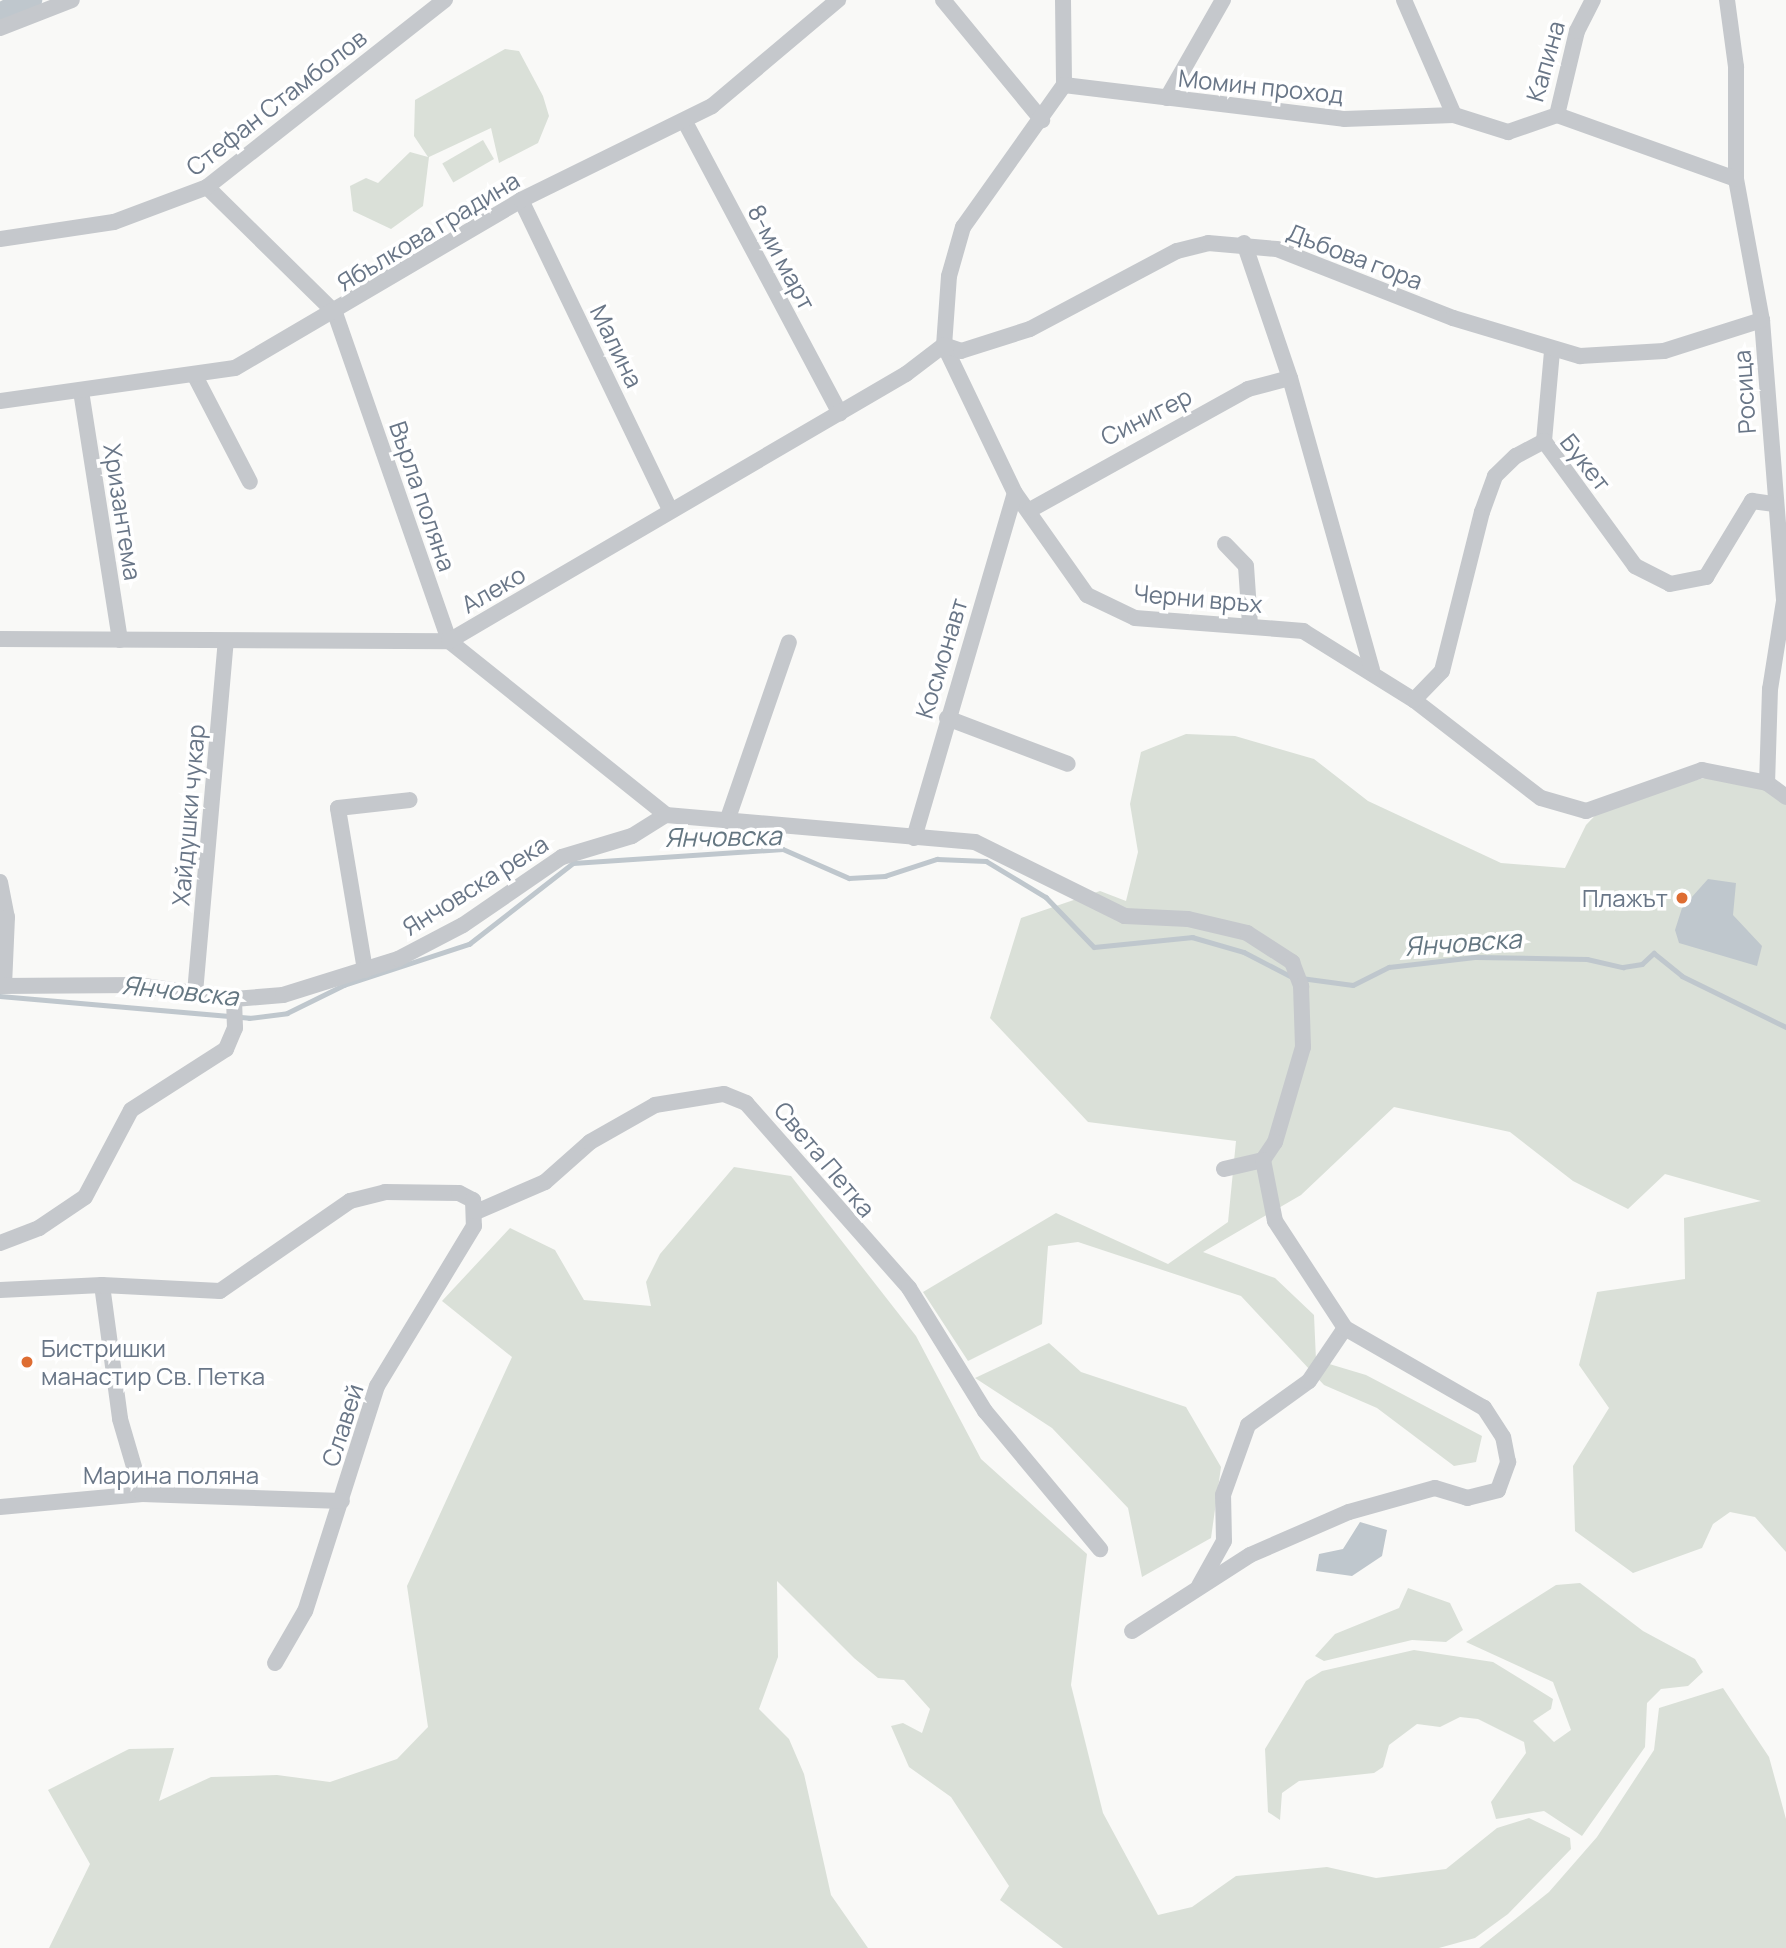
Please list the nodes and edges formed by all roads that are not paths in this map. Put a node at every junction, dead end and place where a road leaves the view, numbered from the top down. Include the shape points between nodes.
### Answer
1 (72, 0) edge
2 (445, 0) edge
3 (838, 0) edge
4 (943, 0) edge
5 (1063, 0) edge
6 (1223, 0) edge
7 (1404, 0) edge
8 (1593, 0) edge
9 (1727, 0) edge
10 (0, 29) edge
11 (1063, 85) junction
12 (1167, 98) junction
13 (1557, 115) junction
14 (1454, 116) junction
15 (1042, 120) junction
16 (685, 122) junction
17 (1737, 179) junction
18 (207, 187) junction
19 (521, 200) junction
20 (0, 239) edge
21 (1244, 243) junction
22 (335, 313) junction
23 (1762, 320) junction
24 (943, 345) junction
25 (1552, 351) junction
26 (195, 376) junction
27 (1290, 379) junction
28 (81, 391) junction
29 (0, 401) edge
30 (840, 413) junction
31 (1544, 441) junction
32 (250, 482) dead end
33 (1015, 492) junction
34 (1773, 504) junction
35 (1030, 510) junction
36 (671, 511) junction
37 (1225, 544) dead end
38 (1250, 625) junction
39 (0, 639) edge
40 (120, 640) junction
41 (226, 640) junction
42 (449, 641) junction
43 (789, 642) dead end
44 (1372, 670) junction
45 (1414, 700) junction
46 (947, 719) junction
47 (1068, 764) dead end
48 (1767, 783) junction
49 (1786, 797) edge
50 (410, 800) dead end
51 (666, 815) junction
52 (727, 821) junction
53 (914, 838) junction
54 (0, 882) edge
55 (365, 970) junction
56 (2, 986) edge
57 (195, 993) junction
58 (234, 999) junction
59 (1263, 1160) junction
60 (1224, 1170) dead end
61 (476, 1212) junction
62 (0, 1243) edge
63 (102, 1285) junction
64 (0, 1290) edge
65 (1345, 1328) junction
66 (142, 1494) junction
67 (342, 1501) junction
68 (0, 1507) edge
69 (1100, 1549) dead end
70 (1198, 1587) junction
71 (1132, 1631) dead end
72 (275, 1663) dead end

1 - 10 street
2 - 18 street, Стефан Стамболов
3 - 16 street, Ябълкова градина via 736,90
4 - 15 street
5 - 11 street
6 - 12 street
7 - 14 street
8 - 13 street, Капина via 1577,31
9 - 17 street, Росица via 1736,67
11 - 12 street, Момин проход
11 - 15 street
12 - 14 street, Момин проход via 1344,119
13 - 14 street, Капина via 1508,132
13 - 17 street
15 - 24 street via 976,201 963,227 949,276
16 - 19 street, Ябълкова градина via 625,145
16 - 30 street, 8-ми март
17 - 23 street, Росица
18 - 20 street, Стефан Стамболов via 114,222
18 - 22 street, Върла поляна
19 - 22 street, Ябълкова градина
19 - 36 street, Малина
21 - 24 street, Дъбова гора via 1177,251 1030,329 961,351
21 - 25 street, Дъбова гора via 1277,249
21 - 27 street
22 - 26 street, Ябълкова градина via 235,368
22 - 42 street, Върла поляна
23 - 25 street, Дъбова гора via 1664,351 1600,357
23 - 34 street, Росица
24 - 30 street, Алеко
24 - 33 street, Черни връх
25 - 31 street
26 - 28 street, Ябълкова градина
26 - 32 street
27 - 35 street, Синигер via 1248,389
27 - 44 street
28 - 29 street, Ябълкова градина
28 - 40 street, Хризантема
30 - 36 street, Алеко
31 - 34 street, Букет via 1635,566 1670,584 1706,577 1752,501
31 - 45 street, Букет via 1495,476 1442,671
33 - 35 street, Черни връх
33 - 46 street, Космонавт
34 - 48 street, Росица via 1784,601 1770,689
35 - 38 street, Черни връх via 1087,595 1110,610 1135,618
36 - 42 street, Алеко
37 - 38 street via 1246,566
38 - 44 street, Черни връх via 1303,631
39 - 40 street, Алеко
40 - 41 street, Алеко
41 - 42 street, Алеко
41 - 57 street, Хайдушки чукар
42 - 51 street
43 - 52 street
44 - 45 street, Черни връх
45 - 48 street, Черни връх via 1541,798 1586,811 1702,770
46 - 47 street
46 - 53 street, Космонавт
48 - 49 street, Черни връх
50 - 55 street via 338,808
51 - 52 street
51 - 55 street, Янчовска река via 632,836 562,857 463,925
52 - 53 street
53 - 59 street via 975,842 1125,916 1188,919 1247,933 1292,961 1301,986 1303,1047 1275,1142
54 - 56 street via 7,917
55 - 58 street, Янчовска река via 283,995
56 - 57 street, Янчовска река via 137,985
57 - 58 street, Янчовска река
58 - 62 street via 231,1044 131,1110 85,1197 39,1228
59 - 60 street
59 - 65 street via 1275,1221
61 - 63 street via 473,1200 459,1194 385,1192 350,1201 220,1291
61 - 67 street, Славей via 377,1386
61 - 69 street, Света Петка via 545,1182 590,1142 655,1105 724,1094 746,1103 909,1288 985,1410
63 - 64 street
63 - 66 street via 120,1419
65 - 70 street via 1309,1381 1248,1424 1223,1495 1224,1541
65 - 70 street via 1484,1408 1503,1437 1508,1462 1498,1490 1466,1498 1435,1488 1349,1511 1250,1555
66 - 67 street, Марина поляна
66 - 68 street, Марина поляна
67 - 72 street, Славей via 304,1611
70 - 71 street

